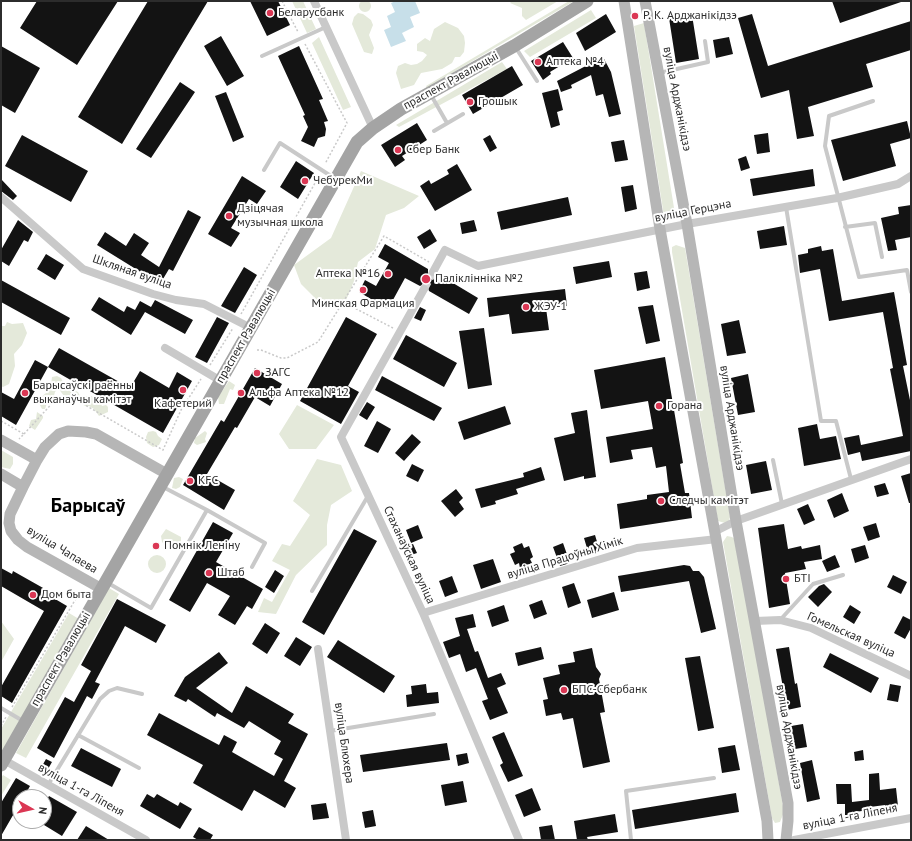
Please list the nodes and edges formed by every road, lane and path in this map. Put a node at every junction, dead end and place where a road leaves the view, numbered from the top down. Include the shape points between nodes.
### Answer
1 (282, 1) edge
2 (314, 1) edge
3 (587, 1) edge
4 (624, 1) edge
5 (645, 1) edge
6 (326, 27) junction
7 (302, 38) junction
8 (705, 41) dead end
9 (514, 46) junction
10 (262, 56) dead end
11 (659, 74) junction
12 (537, 82) dead end
13 (430, 92) junction
14 (873, 101) dead end
15 (463, 114) dead end
16 (447, 123) junction
17 (373, 128) junction
18 (434, 131) dead end
19 (264, 170) dead end
20 (322, 170) junction
21 (911, 176) edge
22 (336, 179) junction
23 (1, 197) edge
24 (837, 198) junction
25 (786, 207) junction
26 (687, 224) junction
27 (845, 227) junction
28 (660, 230) junction
29 (882, 257) dead end
30 (435, 269) joint
31 (424, 288) tunnel mouth
32 (911, 292) edge
33 (343, 302) junction
34 (237, 321) junction
35 (251, 328) junction
36 (400, 331) junction
37 (165, 348) dead end
38 (257, 350) dead end
39 (206, 372) junction
40 (221, 381) junction
41 (1, 421) edge
42 (24, 434) junction
43 (1, 440) edge
44 (12, 446) junction
45 (37, 460) junction
46 (773, 460) dead end
47 (911, 460) edge
48 (1, 474) edge
49 (851, 479) junction
50 (163, 480) junction
51 (22, 487) junction
52 (368, 496) junction
53 (782, 504) junction
54 (206, 510) junction
55 (736, 521) junction
56 (717, 535) junction
57 (252, 567) dead end
58 (843, 575) dead end
59 (104, 585) junction
60 (312, 591) dead end
61 (70, 608) dead end
62 (423, 613) junction
63 (780, 620) junction
64 (755, 621) junction
65 (318, 649) dead end
66 (911, 666) edge
67 (909, 675) edge
68 (142, 694) dead end
69 (1, 708) edge
70 (9, 712) junction
71 (434, 714) dead end
72 (26, 722) junction
73 (1, 726) edge
74 (330, 731) junction
75 (78, 735) junction
76 (2, 763) edge
77 (139, 768) dead end
78 (714, 778) dead end
79 (48, 786) junction
80 (911, 818) edge
81 (146, 840) edge
82 (346, 840) edge
83 (519, 840) edge
84 (631, 840) edge
85 (768, 840) edge
86 (786, 840) edge
87 (794, 840) edge

1 - 7 path
2 - 6 street
3 - 9 main road, праспект Рэвалюцыі
4 - 28 main road
5 - 11 main road, вуліца Арджанікідзэ
6 - 7 lane
6 - 17 street
7 - 10 lane
7 - 20 path via 347,123
8 - 11 lane via 708,62
9 - 12 lane
9 - 13 main road, праспект Рэвалюцыі
11 - 26 main road, вуліца Арджанікідзэ
13 - 16 lane
13 - 17 main road, праспект Рэвалюцыі
14 - 24 lane via 829,116 825,146
15 - 16 lane
16 - 18 lane
17 - 22 main road, праспект Рэвалюцыі via 357,142
19 - 20 lane via 280,144
20 - 22 lane
20 - 34 path
21 - 24 street, вуліца Герцэна via 898,184
22 - 35 main road, праспект Рэвалюцыі
23 - 34 street, Шкляная вуліца via 83,269 153,294 204,304
24 - 25 street, вуліца Герцэна
24 - 27 lane
25 - 26 street, вуліца Герцэна
25 - 49 lane via 821,421 836,420
26 - 28 street, вуліца Герцэна
26 - 55 main road, вуліца Арджанікідзэ
27 - 29 lane via 875,224
27 - 32 lane via 859,277 907,270
28 - 30 street, вуліца Герцэна via 478,266 445,250
28 - 56 main road
30 - 33 path via 384,236
31 - 36 street, Стаханаўская вуліца
33 - 36 path
33 - 38 path via 318,342 287,358
34 - 35 street, Шкляная вуліца
34 - 39 path
35 - 40 main road, праспект Рэвалюцыі
36 - 52 street, Стаханаўская вуліца via 341,437
37 - 39 street
39 - 40 street
39 - 42 path via 181,410 163,450 73,398 57,398
40 - 50 main road, праспект Рэвалюцыі
41 - 42 path
42 - 44 path
43 - 44 main road
44 - 45 main road
45 - 50 main road, вуліца Чапаева via 45,447 59,434 77,430 96,434
45 - 51 main road, вуліца Чапаева
46 - 53 lane
47 - 49 street, вуліца Працоўны Хімік
48 - 51 main road
49 - 53 street, вуліца Працоўны Хімік
50 - 54 lane
50 - 59 main road, праспект Рэвалюцыі
51 - 59 main road, вуліца Чапаева via 10,514 9,523 18,540 27,547
52 - 60 lane
52 - 62 street, Стаханаўская вуліца
53 - 55 street, вуліца Працоўны Хімік
54 - 57 lane via 265,543
54 - 59 lane via 151,608
55 - 56 street, вуліца Працоўны Хімік
55 - 64 main road, вуліца Арджанікідзэ
56 - 62 street, вуліца Працоўны Хімік via 637,548
56 - 85 main road via 767,821
58 - 63 lane via 813,584
59 - 72 main road, праспект Рэвалюцыі
61 - 70 path
62 - 83 street, Стаханаўская вуліца
63 - 64 street, Гомельская вуліца
63 - 67 street, Гомельская вуліца via 811,628
64 - 86 main road, вуліца Арджанікідзэ via 788,803
65 - 74 street, вуліца Блюхера
66 - 67 street
68 - 75 lane via 117,688 109,691 100,699
69 - 70 lane
70 - 72 lane
70 - 73 path
71 - 74 lane
72 - 76 main road, праспект Рэвалюцыі
74 - 82 street, вуліца Блюхера
75 - 77 lane
75 - 79 lane
76 - 79 street, вуліца 1-га Ліпеня
78 - 84 lane via 626,791
79 - 81 street, вуліца 1-га Ліпеня
80 - 87 street, вуліца 1-га Ліпеня

